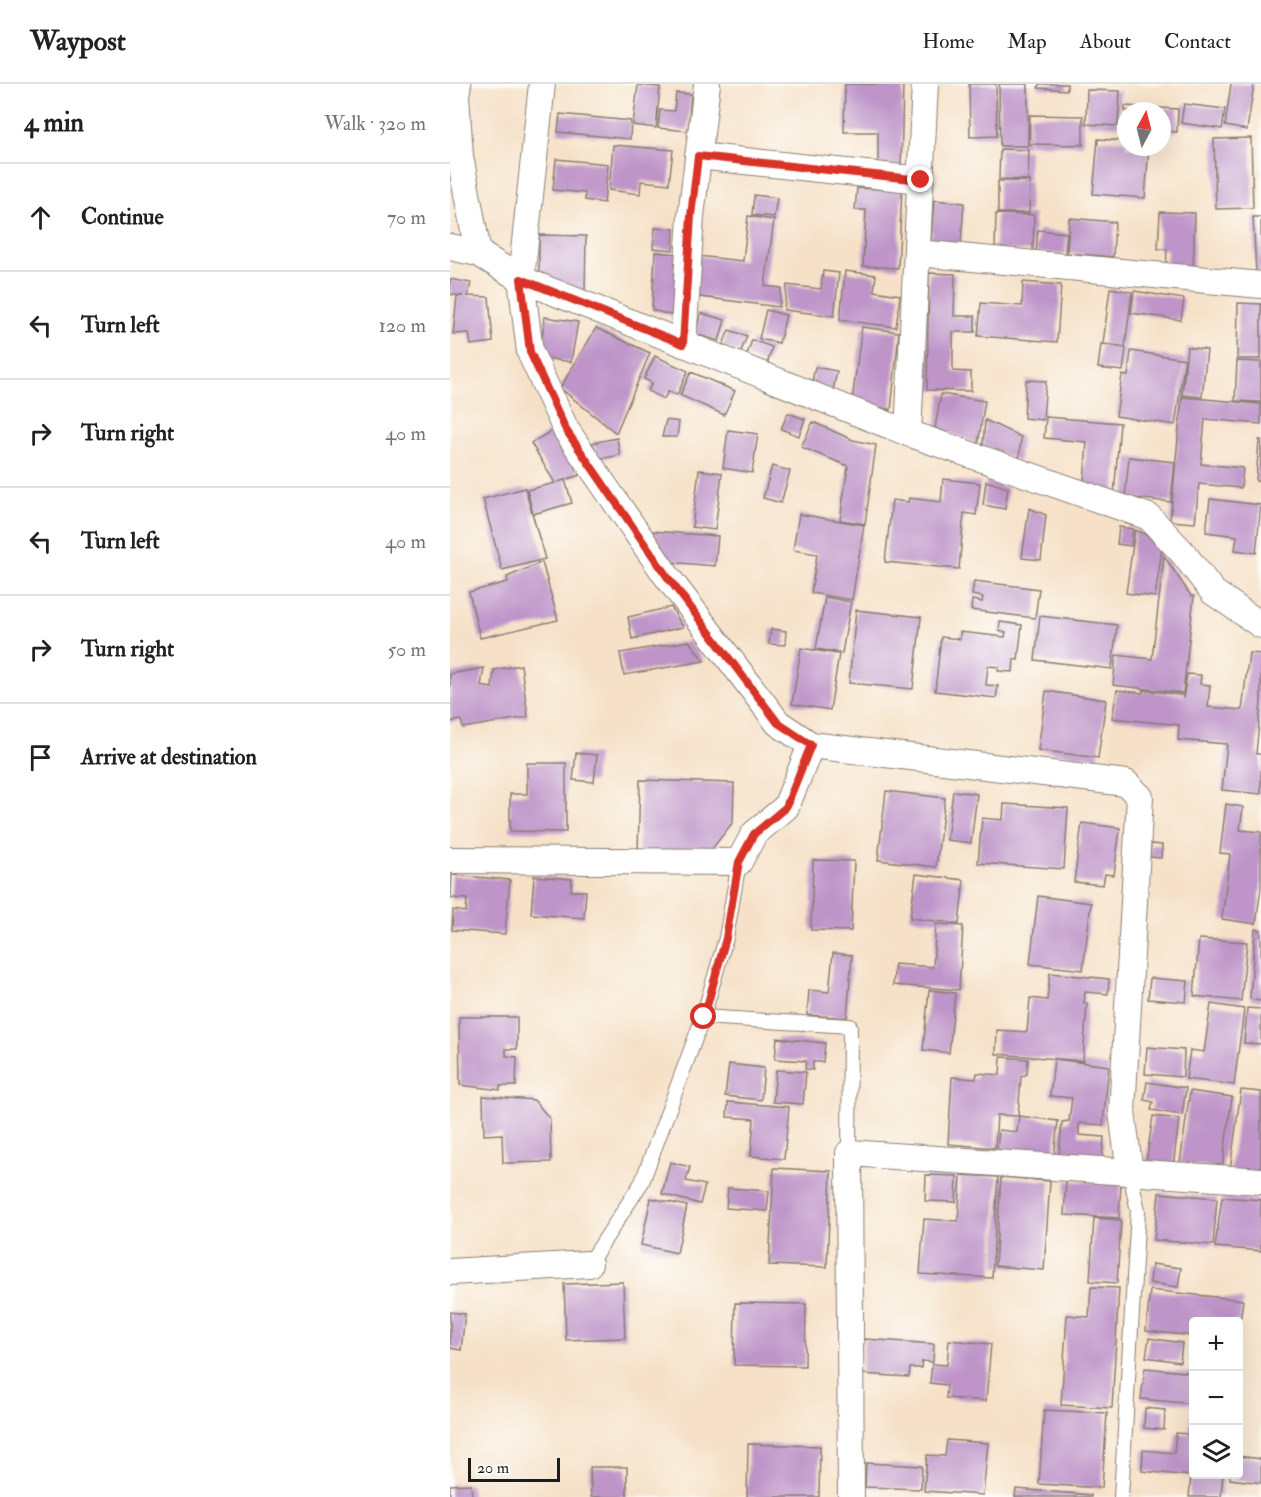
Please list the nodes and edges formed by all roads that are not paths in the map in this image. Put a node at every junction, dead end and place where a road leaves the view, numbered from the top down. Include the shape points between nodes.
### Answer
1 (458, 84) edge
2 (542, 84) edge
3 (707, 84) edge
4 (925, 84) edge
5 (698, 156) junction
6 (921, 180) junction
7 (450, 247) edge
8 (918, 253) junction
9 (478, 254) junction
10 (521, 279) junction
11 (1261, 285) edge
12 (683, 344) junction
13 (908, 433) junction
14 (1261, 625) edge
15 (811, 745) junction
16 (450, 860) edge
17 (739, 862) junction
18 (704, 1017) junction
19 (849, 1153) junction
20 (1130, 1173) junction
21 (1261, 1181) edge
22 (589, 1264) joint
23 (450, 1272) edge
24 (851, 1497) edge
25 (1121, 1497) edge

1 - 9 street via 460,156
2 - 10 street
3 - 5 street
4 - 6 street
5 - 6 street
5 - 12 street
6 - 8 street
7 - 9 street
8 - 11 street
8 - 13 street
9 - 10 street
10 - 12 street
10 - 15 street via 530,352 566,430 666,575 778,723
12 - 13 street
13 - 14 street via 1149,517 1213,592
15 - 17 street via 786,807 754,834
15 - 20 street via 1126,783 1140,797 1122,1112
16 - 17 street
17 - 18 lane via 726,938
18 - 19 lane via 850,1026
18 - 22 lane via 642,1182
19 - 20 street
19 - 24 street
20 - 21 street
20 - 25 lane via 1138,1211
22 - 23 street

